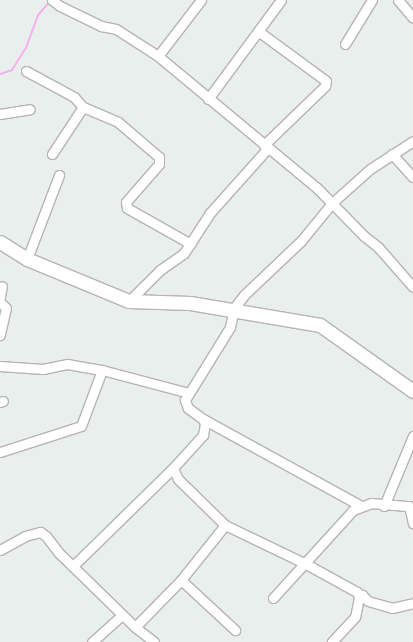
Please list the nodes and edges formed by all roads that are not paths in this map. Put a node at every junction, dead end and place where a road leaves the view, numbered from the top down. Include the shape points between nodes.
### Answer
1 (201, 0) edge
2 (281, 0) edge
3 (372, 0) edge
4 (398, 0) edge
5 (53, 1) edge
6 (413, 18) edge
7 (258, 31) junction
8 (344, 44) dead end
9 (158, 56) junction
10 (26, 70) dead end
11 (208, 99) junction
12 (83, 107) junction
13 (30, 109) dead end
14 (0, 114) edge
15 (413, 142) edge
16 (266, 146) junction
17 (52, 154) dead end
18 (392, 154) junction
19 (59, 175) dead end
20 (413, 177) edge
21 (332, 203) junction
22 (191, 244) junction
23 (2, 246) edge
24 (27, 259) junction
25 (2, 286) dead end
26 (413, 287) edge
27 (0, 297) edge
28 (129, 301) junction
29 (0, 302) edge
30 (234, 308) junction
31 (0, 335) edge
32 (0, 366) edge
33 (102, 370) junction
34 (413, 391) edge
35 (189, 392) junction
36 (203, 419) junction
37 (413, 436) edge
38 (0, 452) edge
39 (173, 468) junction
40 (361, 506) junction
41 (384, 506) junction
42 (413, 524) edge
43 (225, 525) junction
44 (0, 550) edge
45 (306, 564) junction
46 (73, 566) junction
47 (181, 580) junction
48 (359, 597) junction
49 (273, 598) dead end
50 (413, 603) edge
51 (122, 615) junction
52 (135, 627) junction
53 (235, 630) dead end
54 (92, 642) edge
55 (154, 642) edge
56 (332, 642) edge

1 - 9 street
2 - 7 street
3 - 8 street
4 - 6 street
5 - 9 street via 102,26 116,29
7 - 11 street
7 - 16 street via 326,81 325,86
9 - 11 street
10 - 12 street via 74,97
11 - 16 street
12 - 17 street
12 - 22 street via 118,122 159,157 160,164 126,202 127,208
13 - 14 street
15 - 18 street
16 - 21 street
16 - 22 street via 210,214
18 - 20 street
18 - 21 street via 370,169
19 - 24 street
21 - 26 street via 378,247
21 - 30 street via 301,241 244,295
22 - 28 street
23 - 24 street
24 - 28 street
25 - 27 street
28 - 30 street via 190,303
29 - 31 street via 6,308
30 - 34 street via 320,324
30 - 35 street via 230,327
32 - 33 street via 43,369 67,364
33 - 35 street
33 - 38 street via 81,426
35 - 36 street via 185,405
36 - 39 street via 203,435
36 - 40 street
37 - 41 street
39 - 43 street via 178,479
39 - 46 street
40 - 41 street via 371,503
40 - 45 street via 344,519
41 - 42 street via 408,506
43 - 45 street
43 - 47 street
44 - 46 street via 25,536 40,532
45 - 48 street via 357,592
45 - 49 street via 289,578
46 - 51 street
47 - 52 street
47 - 53 street
48 - 50 street via 362,594 368,601 392,608
48 - 56 street via 355,617
51 - 52 street
51 - 54 street
52 - 55 street

